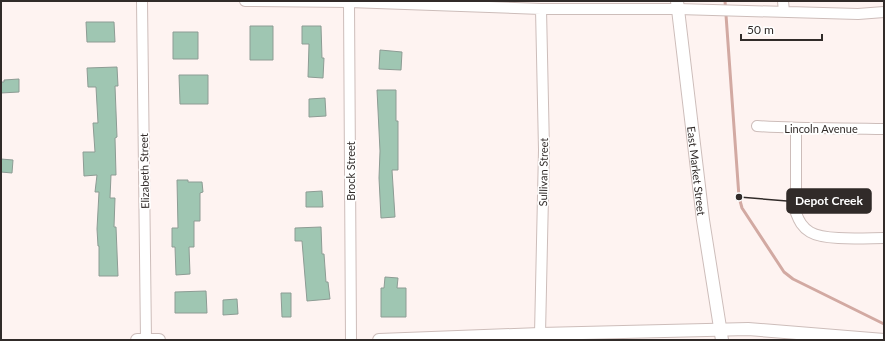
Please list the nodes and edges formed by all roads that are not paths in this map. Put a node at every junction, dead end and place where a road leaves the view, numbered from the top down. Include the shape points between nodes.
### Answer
1 (142, 1) edge
2 (245, 1) edge
3 (783, 1) edge
4 (349, 2) junction
5 (677, 5) edge
6 (541, 9) junction
7 (784, 12) junction
8 (884, 12) edge
9 (757, 126) dead end
10 (796, 128) junction
11 (884, 128) edge
12 (884, 238) edge
13 (540, 334) junction
14 (721, 335) edge
15 (597, 336) edge
16 (860, 339) edge
17 (137, 340) edge
18 (146, 340) edge
19 (159, 340) edge
20 (351, 340) edge
21 (378, 340) edge
22 (884, 340) edge

1 - 18 street, Elizabeth Street
2 - 4 street
3 - 7 street
4 - 6 street
4 - 20 street, Brock Street
5 - 6 street
5 - 7 street via 727,11
5 - 14 street, East Market Street via 703,220
6 - 13 street, Sullivan Street via 544,150
7 - 8 street
9 - 10 street, Lincoln Avenue
10 - 11 street, Lincoln Avenue
10 - 12 street via 796,213 800,224 811,233 827,237
13 - 15 street
13 - 21 street
14 - 15 street
14 - 16 street via 748,329
16 - 22 street
17 - 18 street
18 - 19 street

